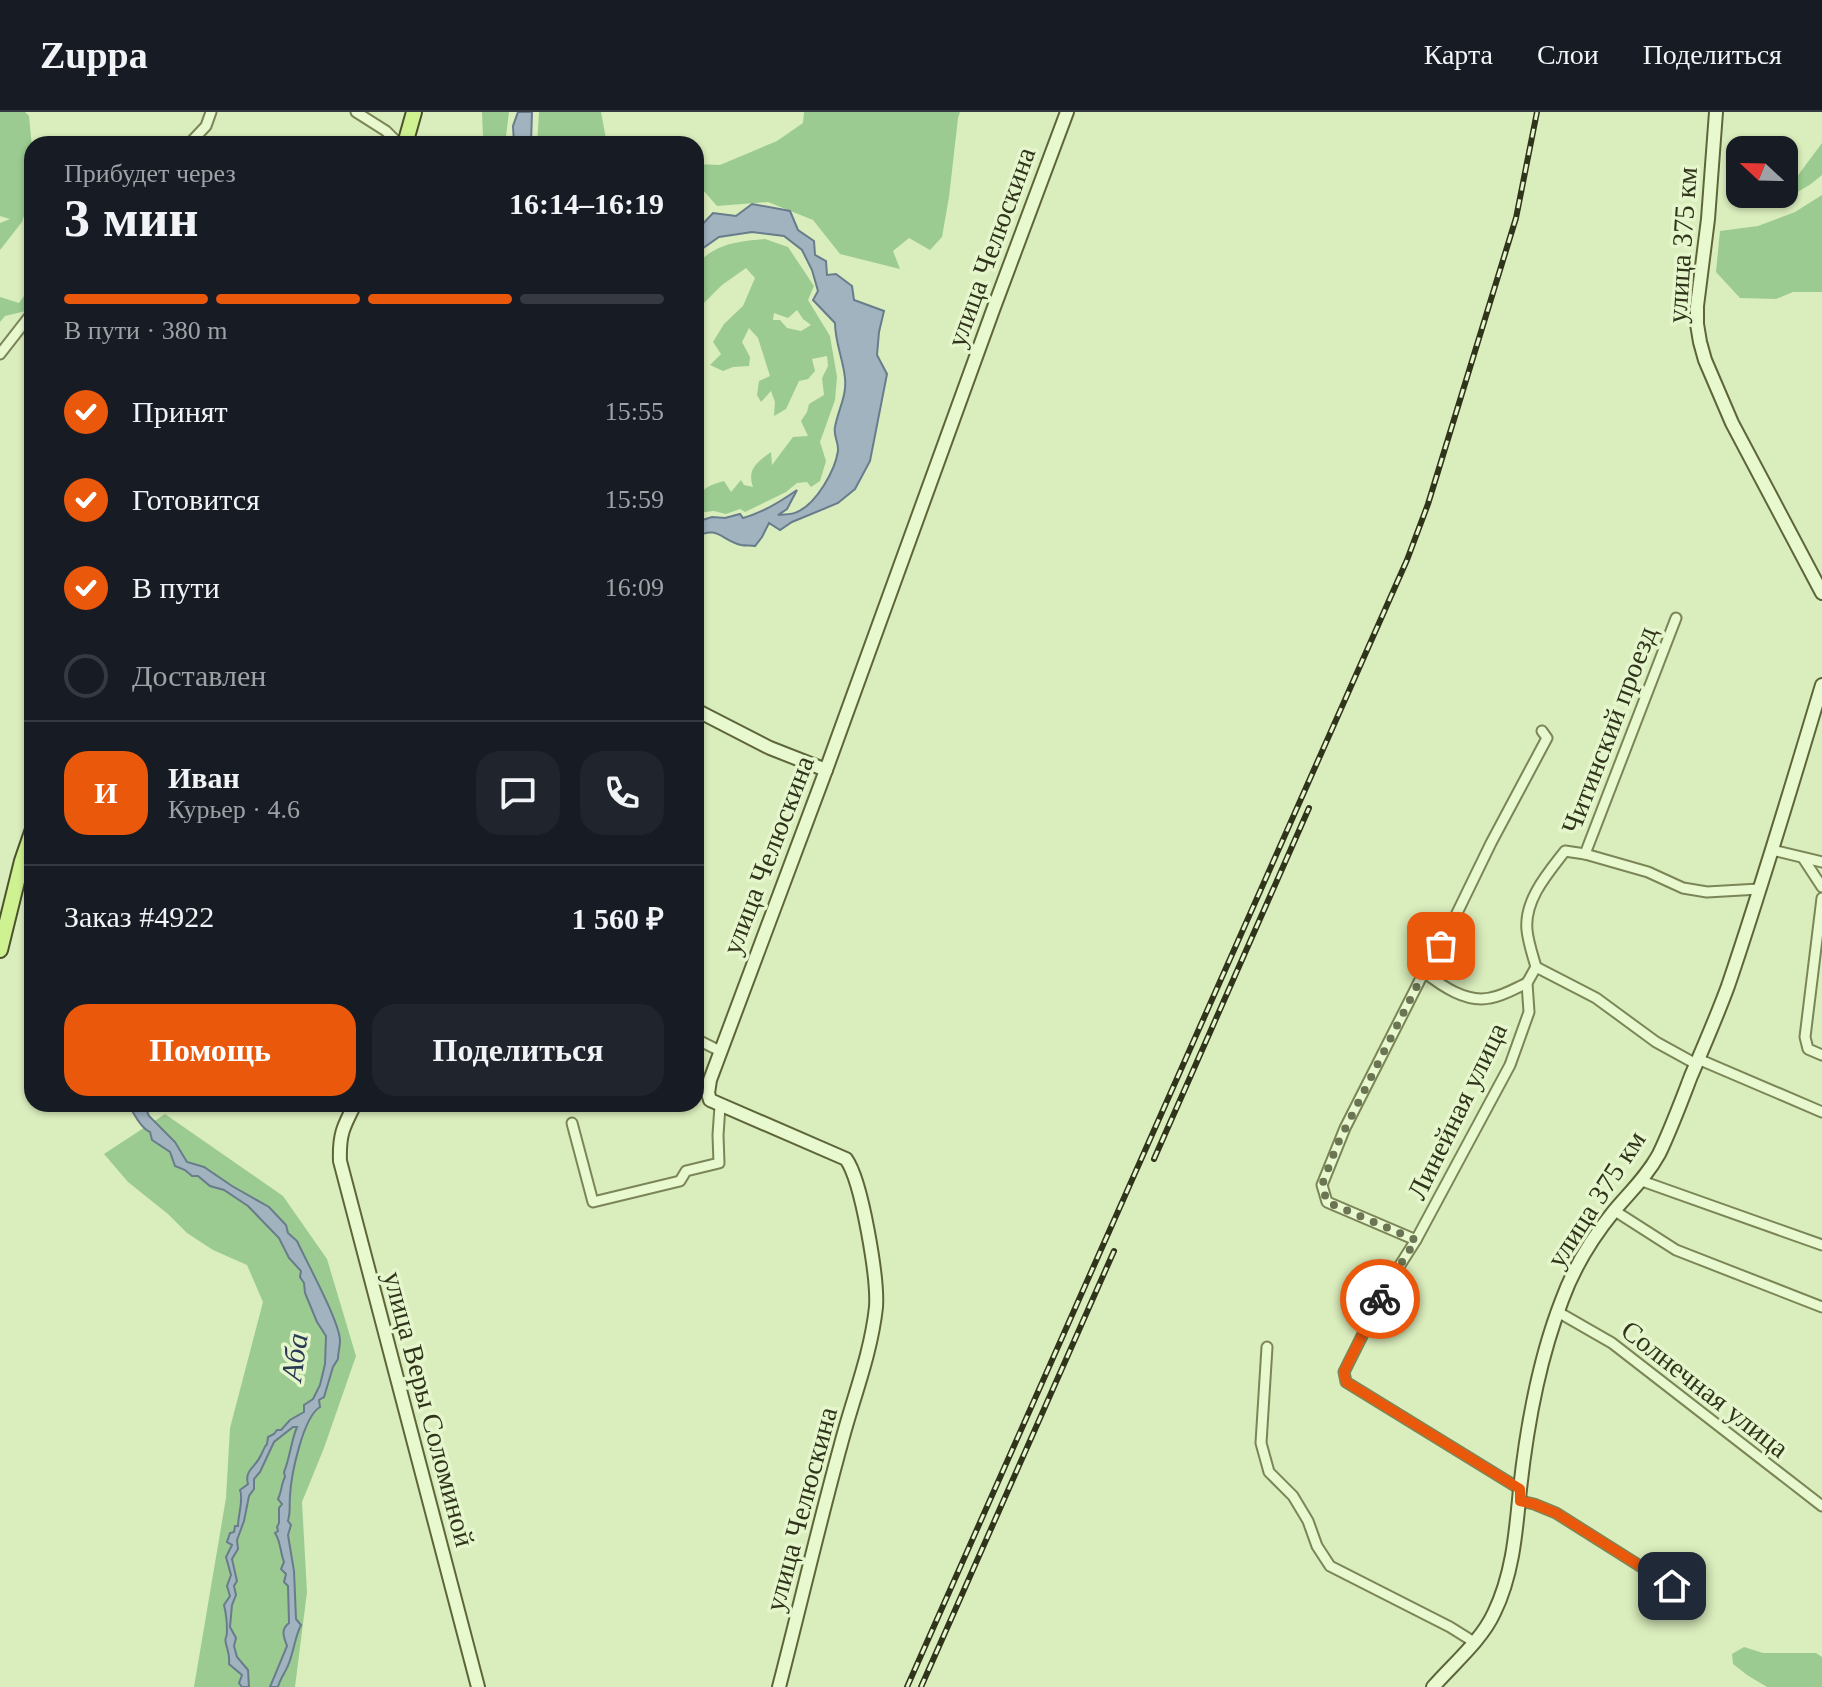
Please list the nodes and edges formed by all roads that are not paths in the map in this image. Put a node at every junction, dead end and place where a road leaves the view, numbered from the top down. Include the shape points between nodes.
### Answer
1 (211, 112) edge
2 (356, 112) edge
3 (414, 112) edge
4 (1067, 112) edge
5 (1716, 112) edge
6 (197, 136) edge
7 (392, 136) edge
8 (405, 136) edge
9 (24, 323) edge
10 (0, 354) edge
11 (1822, 593) edge
12 (1676, 618) dead end
13 (1822, 685) edge
14 (704, 714) edge
15 (1542, 731) dead end
16 (826, 770) junction
17 (1772, 850) junction
18 (1585, 854) junction
19 (24, 855) edge
20 (1803, 858) junction
21 (1822, 862) edge
22 (1822, 887) edge
23 (1759, 889) junction
24 (1822, 898) edge
25 (0, 950) edge
26 (1536, 967) junction
27 (1424, 972) junction
28 (1527, 983) junction
29 (704, 1043) edge
30 (720, 1051) junction
31 (1822, 1055) edge
32 (1697, 1061) junction
33 (720, 1106) junction
34 (351, 1112) edge
35 (1822, 1112) edge
36 (572, 1123) dead end
37 (1642, 1181) junction
38 (1615, 1211) junction
39 (1416, 1240) junction
40 (1822, 1245) edge
41 (1822, 1307) edge
42 (1558, 1312) junction
43 (1267, 1347) dead end
44 (1520, 1495) junction
45 (1822, 1506) edge
46 (1697, 1602) dead end
47 (1474, 1642) junction
48 (477, 1687) edge
49 (779, 1687) edge
50 (1433, 1687) edge

1 - 6 street
2 - 7 street
3 - 8 main road
4 - 16 street, улица Челюскина
5 - 11 street, улица 375 км via 1697,306 1700,342 1732,423
9 - 10 street
12 - 18 street, Читинский проезд
13 - 17 street, улица 375 км
14 - 16 street
15 - 27 street via 1547,738
16 - 30 street, улица Челюскина
17 - 20 street
17 - 23 street, улица 375 км
18 - 23 street via 1683,888
18 - 26 street, Читинский проезд via 1565,851 1530,906 1527,929
19 - 25 main road
20 - 21 street
20 - 22 street
23 - 32 street, улица 375 км
24 - 31 street via 1805,1037 1808,1049
26 - 28 street, Линейная улица
26 - 32 street via 1596,998 1656,1042
27 - 28 street via 1439,984 1478,999
27 - 39 street via 1322,1185 1327,1202
28 - 39 street, Линейная улица via 1529,1012 1510,1065
29 - 30 street
30 - 33 street, улица Челюскина via 708,1093
32 - 35 street
32 - 37 street, улица 375 км
33 - 36 street via 719,1163 686,1171 680,1181 593,1202
33 - 49 street, улица Челюскина via 846,1159 855,1175 877,1291 867,1356
34 - 48 street, улица Веры Соломиной via 339,1142 340,1161
37 - 38 street, улица 375 км
37 - 40 street
38 - 41 street via 1676,1250
38 - 42 street, улица 375 км via 1580,1260
39 - 44 street, Линейная улица via 1388,1284 1344,1372 1345,1380
42 - 44 street, улица 375 км via 1535,1395
42 - 45 street, Солнечная улица via 1612,1343
43 - 47 street via 1261,1443 1269,1472 1293,1496 1330,1566
44 - 46 street
44 - 47 street, улица 375 км via 1506,1583 1487,1627
47 - 50 street, улица 375 км

